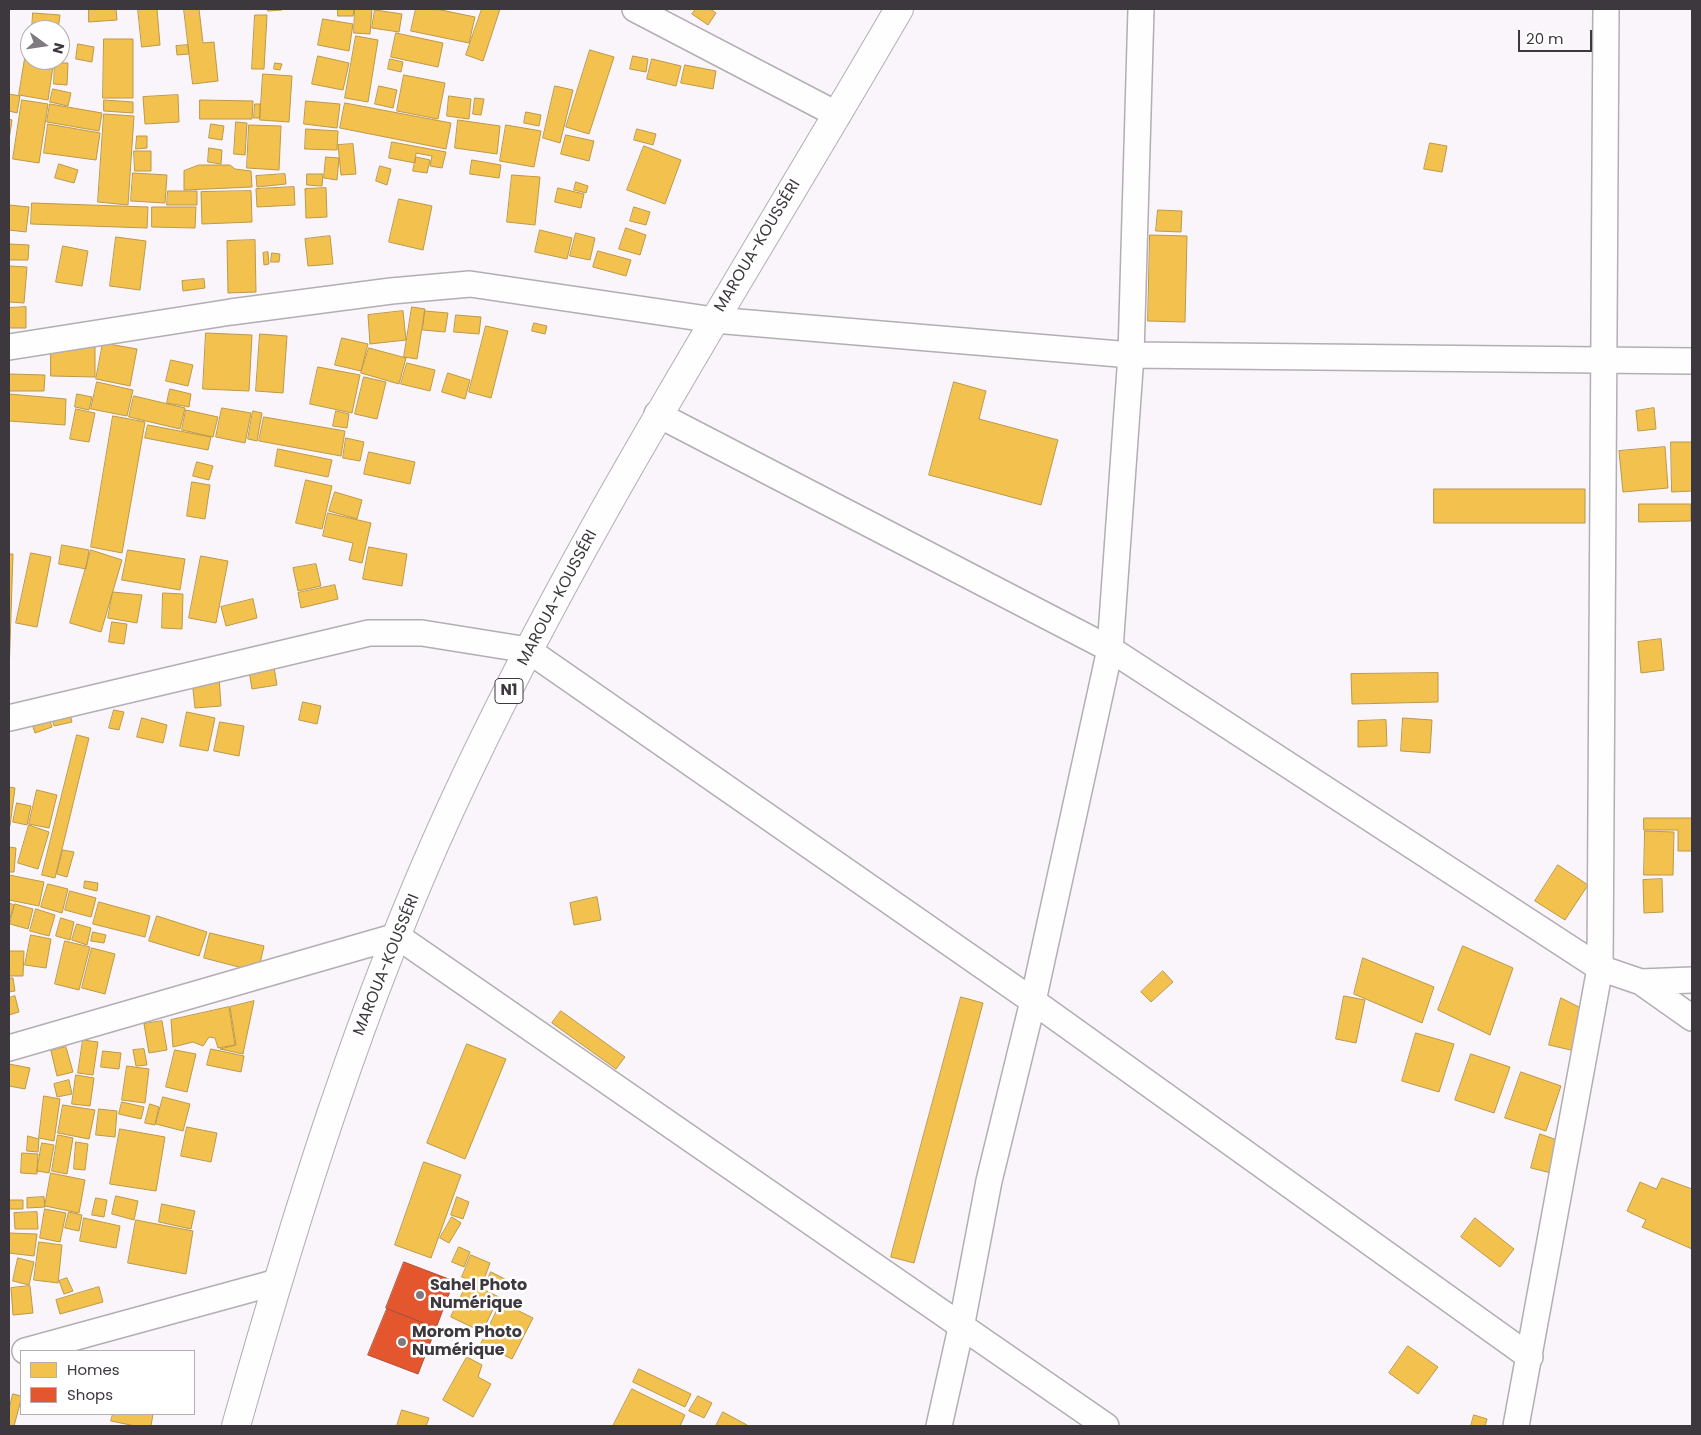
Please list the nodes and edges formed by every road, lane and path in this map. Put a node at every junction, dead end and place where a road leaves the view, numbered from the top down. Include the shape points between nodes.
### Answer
1 (635, 9) edge
2 (899, 9) edge
3 (1141, 9) edge
4 (1606, 9) edge
5 (838, 115) junction
6 (714, 320) junction
7 (9, 347) edge
8 (1132, 355) junction
9 (1692, 361) edge
10 (1603, 362) junction
11 (658, 414) junction
12 (1110, 649) junction
13 (528, 650) junction
14 (9, 718) edge
15 (397, 936) junction
16 (1600, 968) junction
17 (1692, 980) edge
18 (1641, 982) junction
19 (1033, 1002) junction
20 (1692, 1018) edge
21 (9, 1048) edge
22 (277, 1282) junction
23 (961, 1328) junction
24 (29, 1350) edge
25 (1530, 1357) junction
26 (236, 1426) edge
27 (939, 1426) edge
28 (1106, 1426) edge
29 (1516, 1426) edge

1 - 5 street
2 - 5 highway, MAROUA-KOUSSÉRI / N1
3 - 8 street
4 - 10 street
5 - 6 highway, MAROUA-KOUSSÉRI / N1
6 - 7 street via 470,284 231,312
6 - 8 street
6 - 11 highway, MAROUA-KOUSSÉRI / N1
8 - 10 street
8 - 12 street
9 - 10 street
10 - 16 street
11 - 12 street
11 - 13 highway, MAROUA-KOUSSÉRI / N1
12 - 16 street
12 - 19 street
13 - 14 street via 422,633 369,633
13 - 15 highway, MAROUA-KOUSSÉRI / N1 via 450,809
13 - 19 street
15 - 21 street
15 - 22 highway, MAROUA-KOUSSÉRI / N1 via 350,1058
15 - 23 street
16 - 18 street
16 - 25 street
17 - 18 street
18 - 20 street
19 - 23 street via 989,1181
19 - 25 street
22 - 24 street
22 - 26 highway, MAROUA-KOUSSÉRI / N1
23 - 27 street
23 - 28 street
25 - 29 street

